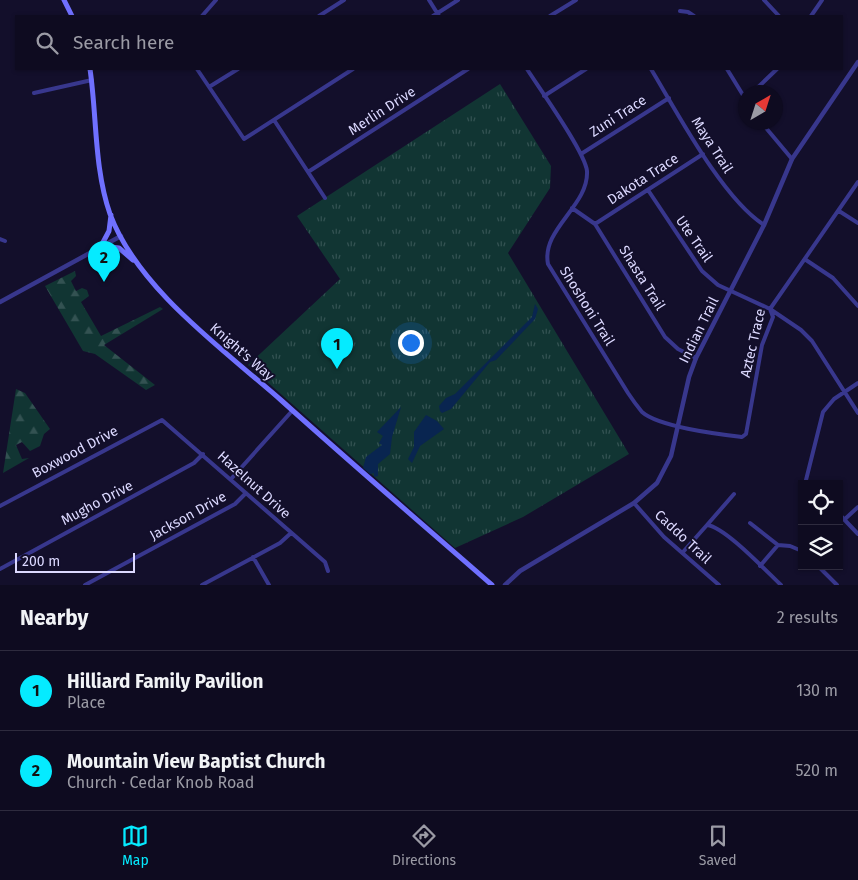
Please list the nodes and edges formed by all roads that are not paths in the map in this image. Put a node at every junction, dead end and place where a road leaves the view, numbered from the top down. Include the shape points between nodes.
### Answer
1 (64, 0) edge
2 (216, 0) edge
3 (344, 0) edge
4 (429, 0) edge
5 (458, 0) edge
6 (576, 0) edge
7 (764, 0) edge
8 (822, 0) edge
9 (680, 11) dead end
10 (72, 15) edge
11 (203, 15) edge
12 (321, 15) edge
13 (437, 15) edge
14 (552, 15) edge
15 (692, 15) edge
16 (778, 15) edge
17 (812, 15) edge
18 (858, 62) edge
19 (90, 70) edge
20 (198, 70) edge
21 (236, 70) edge
22 (350, 70) edge
23 (466, 70) edge
24 (528, 70) edge
25 (584, 70) edge
26 (652, 70) edge
27 (728, 70) edge
28 (776, 70) edge
29 (92, 80) junction
30 (760, 85) edge
31 (209, 87) junction
32 (738, 87) edge
33 (34, 93) dead end
34 (544, 96) junction
35 (668, 98) junction
36 (274, 120) junction
37 (768, 130) edge
38 (580, 154) junction
39 (703, 154) junction
40 (792, 159) junction
41 (308, 172) junction
42 (858, 182) edge
43 (648, 190) junction
44 (325, 198) dead end
45 (572, 208) junction
46 (839, 211) junction
47 (110, 215) junction
48 (858, 223) edge
49 (595, 224) junction
50 (764, 225) junction
51 (121, 236) junction
52 (102, 247) junction
53 (806, 260) junction
54 (135, 262) junction
55 (731, 291) junction
56 (0, 302) edge
57 (858, 306) edge
58 (770, 308) junction
59 (696, 358) junction
60 (858, 383) edge
61 (844, 391) junction
62 (292, 411) junction
63 (858, 413) edge
64 (162, 420) joint
65 (678, 425) junction
66 (203, 454) junction
67 (231, 479) junction
68 (806, 480) edge
69 (246, 493) junction
70 (734, 494) dead end
71 (634, 503) junction
72 (0, 506) edge
73 (858, 507) edge
74 (843, 517) edge
75 (846, 519) junction
76 (750, 523) dead end
77 (707, 524) junction
78 (291, 533) junction
79 (858, 534) edge
80 (778, 545) junction
81 (798, 549) edge
82 (683, 552) junction
83 (253, 557) junction
84 (760, 566) junction
85 (0, 569) edge
86 (822, 570) edge
87 (328, 571) dead end
88 (85, 585) edge
89 (202, 585) edge
90 (269, 585) edge
91 (492, 585) edge
92 (505, 585) edge
93 (718, 585) edge
94 (781, 585) edge
95 (837, 585) edge

1 - 10 main road
2 - 11 street
3 - 12 street
4 - 13 street
5 - 13 street
6 - 14 street
7 - 16 street
8 - 17 street
9 - 15 street
18 - 40 street, Indian Trail
19 - 29 main road, Knight's Way
20 - 31 street
21 - 31 street
22 - 36 street
23 - 41 street, Merlin Drive
24 - 34 street, Shoshoni Trail
25 - 34 street
26 - 35 street, Maya Trail
27 - 32 street
28 - 30 street
29 - 33 street
29 - 47 main road, Knight's Way via 101,174
31 - 36 street via 244,139
34 - 38 street, Shoshoni Trail
35 - 38 street, Zuni Trace
35 - 39 street, Maya Trail
36 - 41 street
37 - 40 street
38 - 45 street, Shoshoni Trail via 586,168 586,180
39 - 43 street, Dakota Trace
39 - 50 street, Maya Trail via 742,206
40 - 50 street, Indian Trail
41 - 44 street
42 - 46 street, Aztec Trace
43 - 49 street, Dakota Trace
43 - 55 street, Ute Trail via 702,271
45 - 49 street, Shasta Trail
45 - 65 street, Shoshoni Trail via 548,251 552,273 637,405 650,417
46 - 48 street
46 - 53 street, Aztec Trace
47 - 51 main road, Knight's Way
47 - 52 main road via 109,230
49 - 59 street, Shasta Trail via 665,337 678,349
50 - 55 street, Indian Trail
51 - 52 street
51 - 54 main road, Knight's Way
52 - 54 main road via 119,248
52 - 56 street
53 - 57 street via 833,278
53 - 58 street, Aztec Trace
54 - 62 main road, Knight's Way via 178,309
55 - 58 street, Ute Trail
55 - 59 street, Indian Trail
58 - 61 street, Ute Trail via 790,320 812,341
58 - 65 street, Aztec Trace via 773,317 762,346 746,434 742,437
59 - 65 street, Indian Trail
60 - 61 street
61 - 63 street, Ute Trail
61 - 68 street via 823,412
62 - 67 street
62 - 91 main road, Knight's Way
64 - 66 street, Hazelnut Drive
64 - 72 street, Boxwood Drive
65 - 71 street, Indian Trail via 667,466 657,483
66 - 67 street, Hazelnut Drive
66 - 85 street, Mugho Drive via 194,463
67 - 69 street, Hazelnut Drive
69 - 78 street, Hazelnut Drive
69 - 88 street, Jackson Drive via 235,504
70 - 77 street
71 - 82 street, Caddo Trail via 664,537
71 - 92 street, Indian Trail via 520,571
73 - 75 street
74 - 75 street
75 - 79 street
76 - 80 street
77 - 82 street
77 - 84 street via 725,533
78 - 83 street via 280,543
78 - 87 street, Hazelnut Drive via 325,562
80 - 81 street
80 - 84 street
82 - 93 street, Caddo Trail
83 - 89 street
83 - 90 street
84 - 94 street
86 - 95 street

